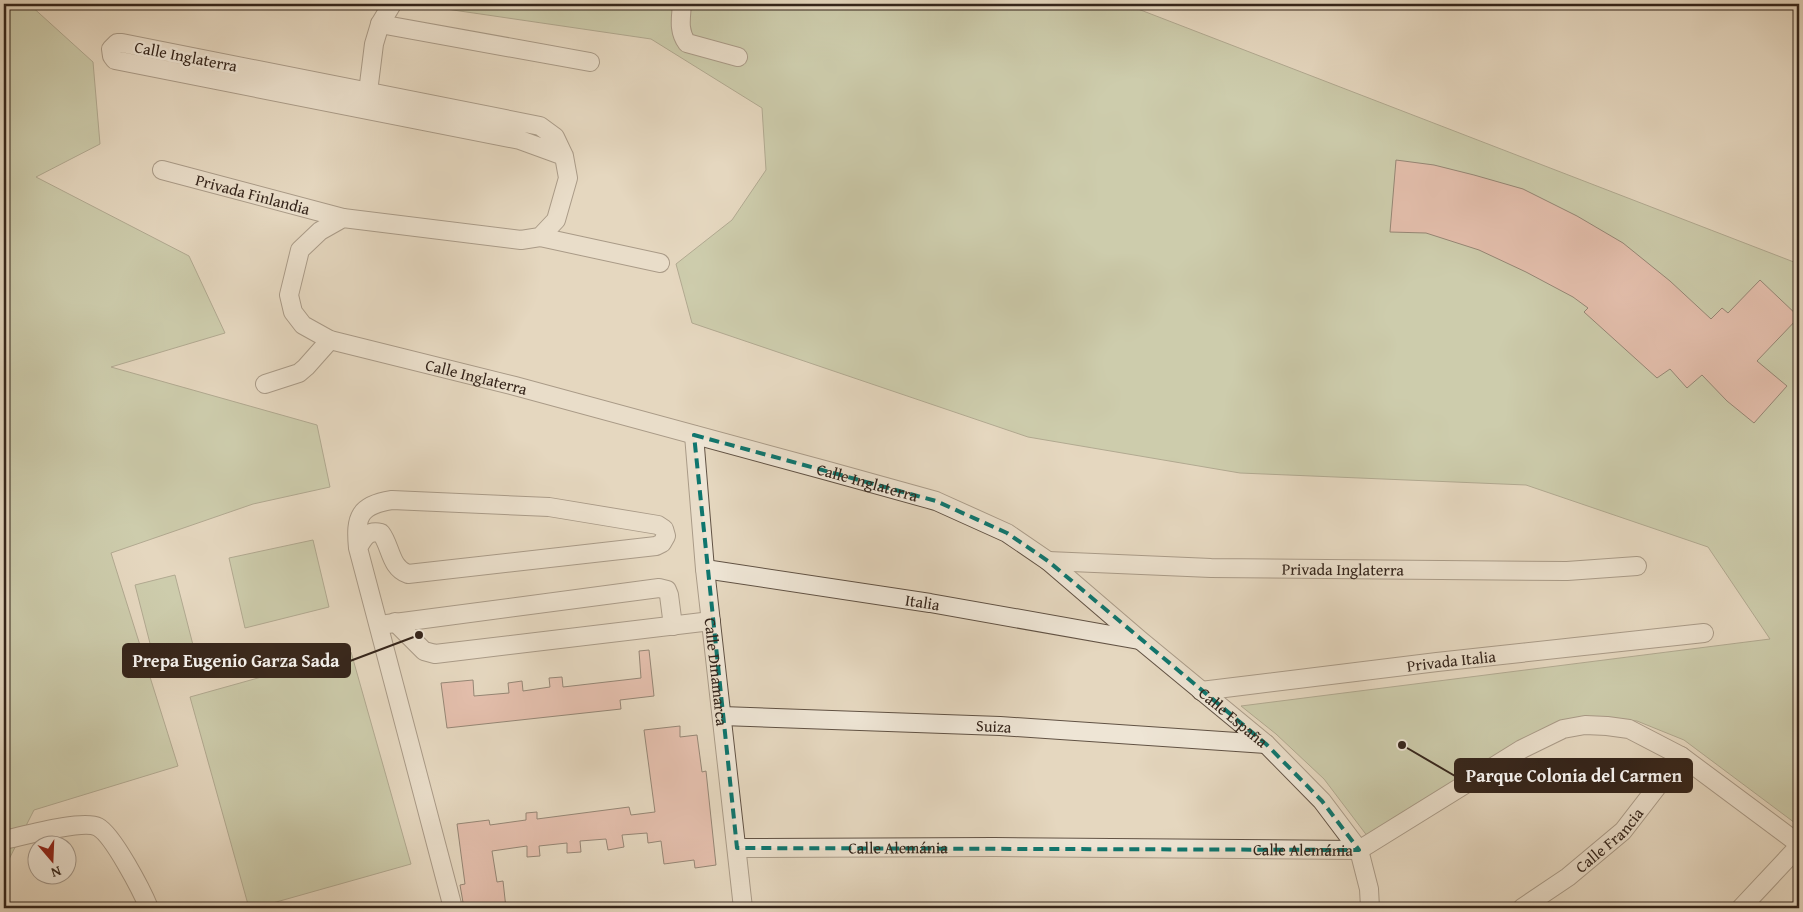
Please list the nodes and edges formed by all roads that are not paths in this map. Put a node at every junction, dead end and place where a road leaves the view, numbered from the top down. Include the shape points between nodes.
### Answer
1 (392, 4) edge
2 (682, 4) edge
3 (380, 24) junction
4 (738, 57) dead end
5 (590, 62) dead end
6 (368, 92) junction
7 (564, 156) junction
8 (162, 170) dead end
9 (343, 218) junction
10 (540, 237) junction
11 (660, 263) dead end
12 (330, 340) junction
13 (265, 384) dead end
14 (694, 435) junction
15 (358, 548) junction
16 (1048, 561) junction
17 (1637, 566) dead end
18 (705, 568) junction
19 (395, 622) junction
20 (711, 622) junction
21 (377, 626) junction
22 (673, 626) junction
23 (1704, 633) dead end
24 (1140, 640) junction
25 (1201, 691) junction
26 (722, 716) junction
27 (1266, 744) junction
28 (1681, 756) junction
29 (4, 840) edge
30 (1799, 845) edge
31 (737, 848) junction
32 (1359, 850) junction
33 (149, 908) edge
34 (453, 908) edge
35 (743, 908) edge
36 (1370, 908) edge
37 (1522, 908) edge
38 (1741, 908) edge

1 - 3 street
2 - 4 street via 680,28 688,43
3 - 5 street
3 - 6 street
6 - 7 street, Calle Inglaterra via 540,126 555,137
6 - 7 street, Calle Inglaterra via 120,42 111,49 115,60 520,140
7 - 10 street, Calle Inglaterra via 568,178 556,220
8 - 9 street, Privada Finlandia
9 - 10 street via 521,240
9 - 12 street, Calle Inglaterra via 320,231 300,250 289,295 293,312 303,324
10 - 11 street
12 - 13 street via 299,372
12 - 14 street, Calle Inglaterra
14 - 16 street, Calle Inglaterra via 936,502 1007,533
14 - 18 street, Calle Dinamarca
15 - 15 street via 356,528 360,516 379,502 392,500 549,507 658,525 666,536 656,546 408,574 397,567 381,532 368,534
15 - 21 street
16 - 17 street, Privada Inglaterra via 1211,568 1567,571
16 - 24 street, Calle España
18 - 20 street, Calle Dinamarca
18 - 24 street, Italia
19 - 21 street
19 - 22 street via 424,651 435,654
19 - 22 street via 660,588 669,595
20 - 22 street
20 - 26 street, Calle Dinamarca
21 - 34 street
23 - 25 street, Privada Italia via 1446,660
24 - 25 street, Calle España
25 - 27 street, Calle España
26 - 27 street, Suiza via 1000,726
26 - 31 street, Calle Dinamarca
27 - 32 street, Calle España via 1322,801
28 - 30 street, Calle Alemánia
28 - 32 street, Calle Alemánia via 1629,729 1585,725 1563,729 1522,749
28 - 37 street, Calle Francia via 1622,831 1568,877
29 - 33 street via 78,825 98,827 112,841
30 - 38 street
31 - 32 street, Calle Alemánia
31 - 35 street, Calle Dinamarca
32 - 36 street, Calle España via 1369,889

